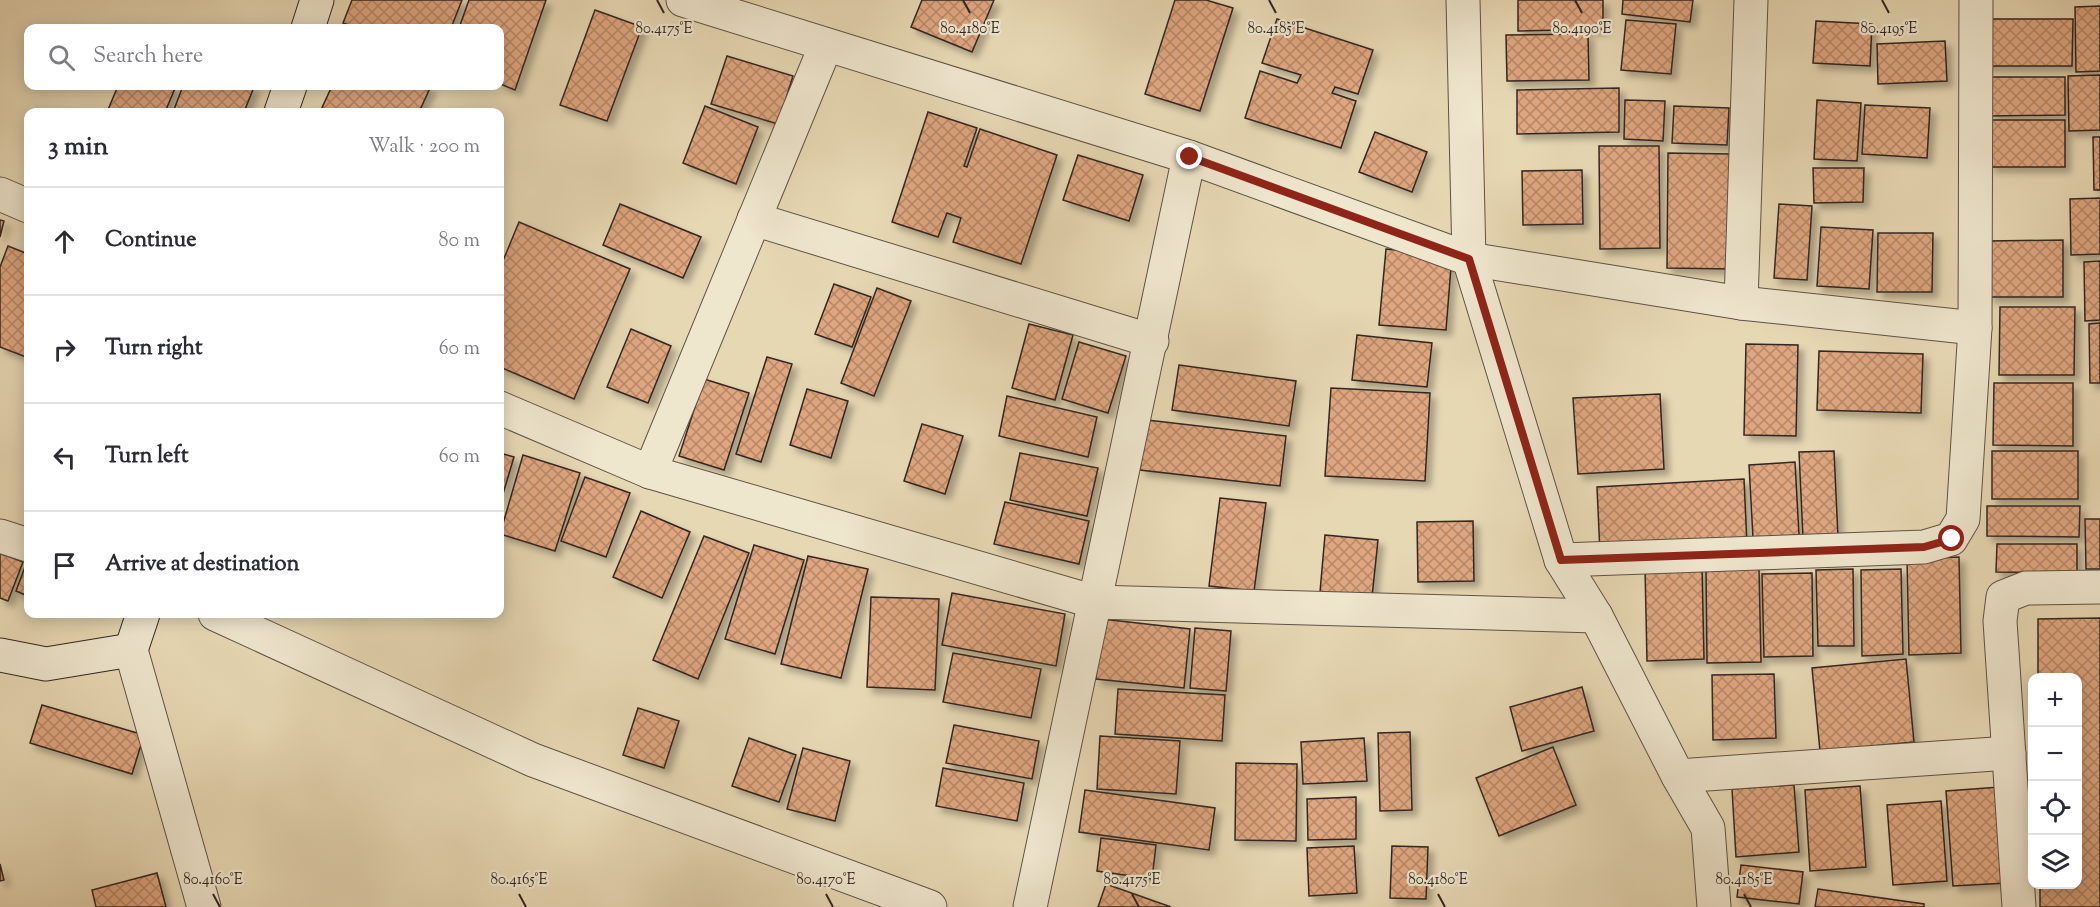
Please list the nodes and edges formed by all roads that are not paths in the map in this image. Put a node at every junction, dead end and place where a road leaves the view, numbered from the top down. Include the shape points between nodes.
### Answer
1 (317, 0) edge
2 (683, 0) edge
3 (1463, 0) edge
4 (1751, 0) edge
5 (1976, 0) edge
6 (309, 24) edge
7 (826, 45) junction
8 (289, 90) edge
9 (282, 108) edge
10 (1190, 157) junction
11 (0, 194) edge
12 (24, 204) edge
13 (754, 219) junction
14 (1469, 259) junction
15 (1741, 303) junction
16 (1975, 328) junction
17 (1152, 341) junction
18 (504, 410) edge
19 (650, 472) junction
20 (0, 536) edge
21 (24, 544) edge
22 (1561, 560) junction
23 (2100, 587) edge
24 (1095, 602) junction
25 (1596, 616) junction
26 (142, 618) edge
27 (224, 618) edge
28 (131, 650) junction
29 (0, 655) edge
30 (2009, 753) junction
31 (1678, 776) junction
32 (204, 907) edge
33 (930, 907) edge
34 (1030, 907) edge
35 (1714, 907) edge
36 (2019, 907) edge

1 - 6 street
2 - 7 street
3 - 14 street
4 - 15 street
5 - 16 street
7 - 10 street
7 - 13 street
8 - 9 street
10 - 14 street
10 - 17 street
11 - 12 street
13 - 17 street
13 - 19 street
14 - 15 street
14 - 22 street
15 - 16 street
16 - 22 street via 1963,519 1952,539 1924,547
17 - 24 street
18 - 19 street
19 - 24 street
20 - 21 street
22 - 25 street
23 - 30 street via 2026,588 2003,597 2000,621
24 - 25 street
24 - 34 street
25 - 31 street
26 - 28 street
27 - 33 street via 533,760
28 - 29 street via 46,664
28 - 32 street
30 - 31 street
30 - 36 street
31 - 35 street via 1708,828

